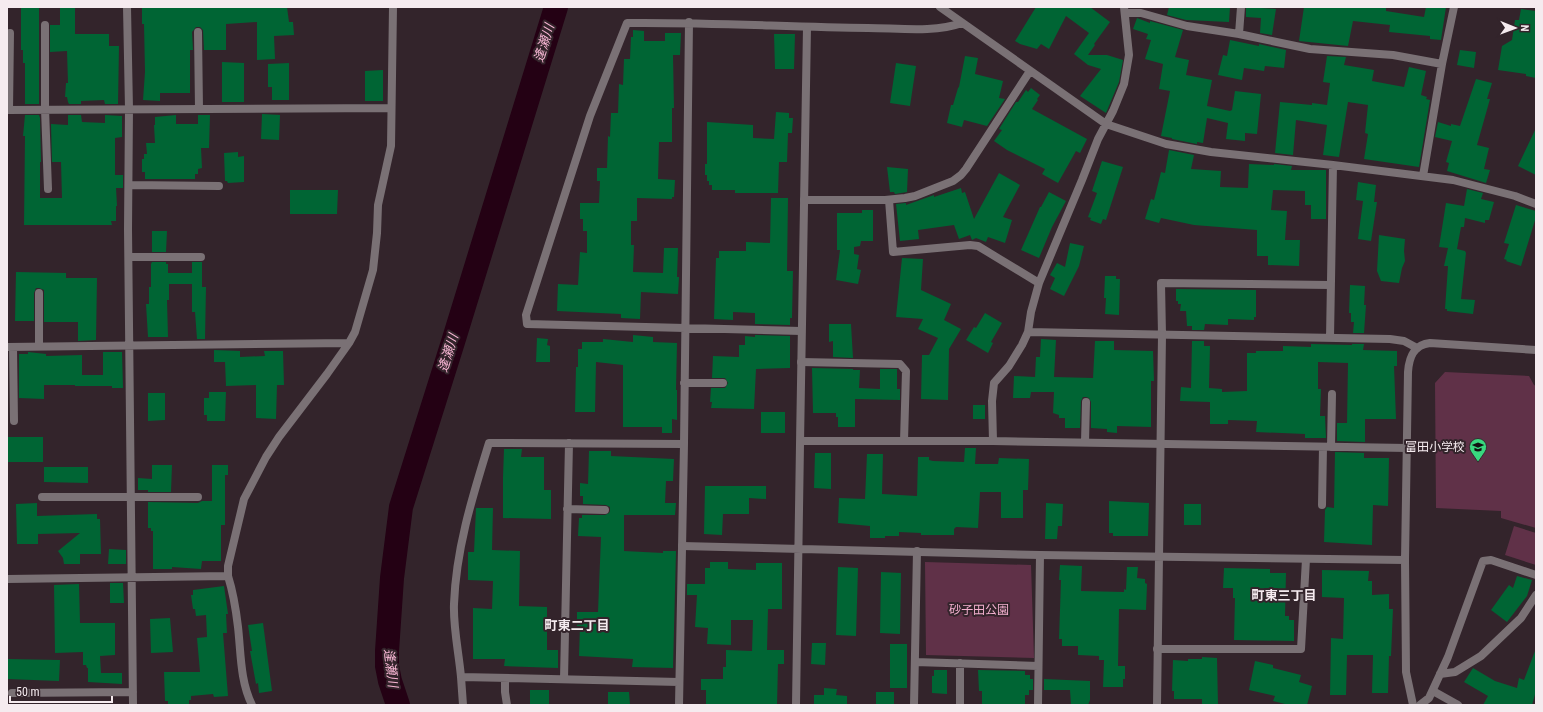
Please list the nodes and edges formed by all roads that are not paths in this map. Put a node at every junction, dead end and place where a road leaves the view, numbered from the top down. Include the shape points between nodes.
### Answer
1 (127, 7) edge
2 (393, 7) edge
3 (940, 7) edge
4 (1241, 7) edge
5 (1454, 7) edge
6 (1125, 10) edge
7 (689, 22) junction
8 (962, 23) junction
9 (45, 25) dead end
10 (807, 27) junction
11 (198, 32) dead end
12 (10, 33) dead end
13 (1239, 34) junction
14 (1442, 64) junction
15 (1030, 70) junction
16 (391, 108) junction
17 (45, 109) junction
18 (130, 109) junction
19 (198, 109) junction
20 (8, 110) edge
21 (1106, 124) junction
22 (1333, 165) junction
23 (1423, 176) junction
24 (129, 185) junction
25 (219, 186) dead end
26 (48, 189) dead end
27 (804, 200) junction
28 (889, 200) junction
29 (1536, 204) edge
30 (129, 257) junction
31 (201, 257) dead end
32 (1039, 282) junction
33 (1330, 285) junction
34 (39, 293) dead end
35 (685, 327) junction
36 (801, 331) junction
37 (1028, 332) junction
38 (1162, 335) junction
39 (1330, 338) junction
40 (349, 343) junction
41 (39, 346) junction
42 (130, 346) junction
43 (10, 347) edge
44 (1417, 348) junction
45 (1536, 350) edge
46 (801, 362) junction
47 (684, 383) junction
48 (723, 383) dead end
49 (1332, 394) dead end
50 (1086, 402) dead end
51 (14, 421) dead end
52 (801, 441) junction
53 (904, 441) junction
54 (993, 441) junction
55 (1085, 442) junction
56 (569, 443) junction
57 (684, 444) junction
58 (1160, 444) junction
59 (1327, 447) junction
60 (1407, 448) junction
61 (132, 496) junction
62 (42, 497) dead end
63 (198, 497) dead end
64 (1322, 505) dead end
65 (567, 509) junction
66 (606, 510) dead end
67 (682, 546) junction
68 (799, 550) junction
69 (917, 552) junction
70 (1040, 555) junction
71 (1158, 556) junction
72 (1306, 559) junction
73 (1405, 560) junction
74 (1536, 575) edge
75 (228, 576) junction
76 (132, 578) junction
77 (7, 579) edge
78 (1536, 595) edge
79 (1157, 648) junction
80 (915, 662) junction
81 (960, 664) junction
82 (1038, 666) junction
83 (1440, 674) junction
84 (461, 677) junction
85 (505, 678) junction
86 (564, 679) junction
87 (679, 682) junction
88 (1433, 691) junction
89 (133, 692) junction
90 (12, 693) dead end
91 (133, 705) edge
92 (252, 705) edge
93 (463, 705) edge
94 (507, 705) edge
95 (679, 705) edge
96 (796, 705) edge
97 (914, 705) edge
98 (960, 705) edge
99 (1038, 705) edge
100 (1157, 705) edge
101 (1413, 705) edge
102 (1420, 705) edge
103 (1458, 705) edge

1 - 18 street
2 - 16 street
3 - 8 street
4 - 13 street
5 - 14 street
6 - 13 street via 1187,26
6 - 21 street via 1129,54 1124,84
7 - 10 street
7 - 35 street
7 - 35 street via 627,23 590,116 526,315 526,324
8 - 10 street via 948,27 925,28
8 - 15 street
9 - 17 street
10 - 27 street
11 - 19 street
12 - 20 street
13 - 14 street via 1310,49 1393,55
14 - 23 street
15 - 21 street
15 - 28 street via 961,175 953,181 915,196
16 - 19 street
16 - 40 street via 391,146 378,205 373,270 355,332
17 - 18 street
17 - 20 street
17 - 26 street
18 - 19 street
18 - 24 street
21 - 22 street via 1166,144 1211,152
21 - 32 street
22 - 23 street
22 - 33 street
23 - 29 street via 1460,182
24 - 25 street
24 - 30 street
27 - 28 street
27 - 36 street
28 - 32 street via 893,252 978,246
30 - 31 street
30 - 42 street
32 - 37 street
33 - 38 street via 1161,283
33 - 39 street
34 - 41 street
35 - 36 street
35 - 47 street
36 - 46 street
37 - 38 street
37 - 54 street via 1009,366 994,382
38 - 39 street
38 - 58 street
39 - 44 street via 1396,339
40 - 42 street
40 - 75 street via 279,437 263,463 244,500 228,566
41 - 42 street
41 - 43 street
42 - 61 street
43 - 51 street
44 - 45 street via 1430,343
44 - 60 street via 1410,357 1408,372
46 - 52 street
46 - 53 street via 900,364 906,371
47 - 48 street
47 - 57 street
49 - 59 street
50 - 55 street
52 - 53 street
52 - 68 street
53 - 54 street
54 - 55 street
55 - 58 street
56 - 57 street
56 - 65 street
56 - 84 street via 489,442 464,529 458,568 454,604
57 - 67 street
58 - 59 street
58 - 71 street
59 - 60 street
59 - 64 street
60 - 73 street
61 - 62 street
61 - 63 street
61 - 76 street
65 - 66 street
65 - 86 street
67 - 68 street
67 - 87 street
68 - 69 street
68 - 96 street
69 - 70 street
69 - 80 street
70 - 71 street
70 - 82 street
71 - 72 street
71 - 79 street
72 - 73 street
72 - 79 street via 1301,649
73 - 101 street via 1406,672
74 - 83 street via 1491,560 1483,561
75 - 76 street
75 - 92 street via 238,627 245,692
76 - 77 street
76 - 89 street
78 - 83 street via 1521,618 1481,656 1455,672
79 - 100 street
80 - 81 street
80 - 97 street
81 - 82 street
81 - 98 street
82 - 99 street
83 - 88 street
84 - 85 street
84 - 93 street
85 - 86 street
85 - 94 street
86 - 87 street
87 - 95 street
88 - 102 street via 1427,701
88 - 103 street
89 - 90 street
89 - 91 street

